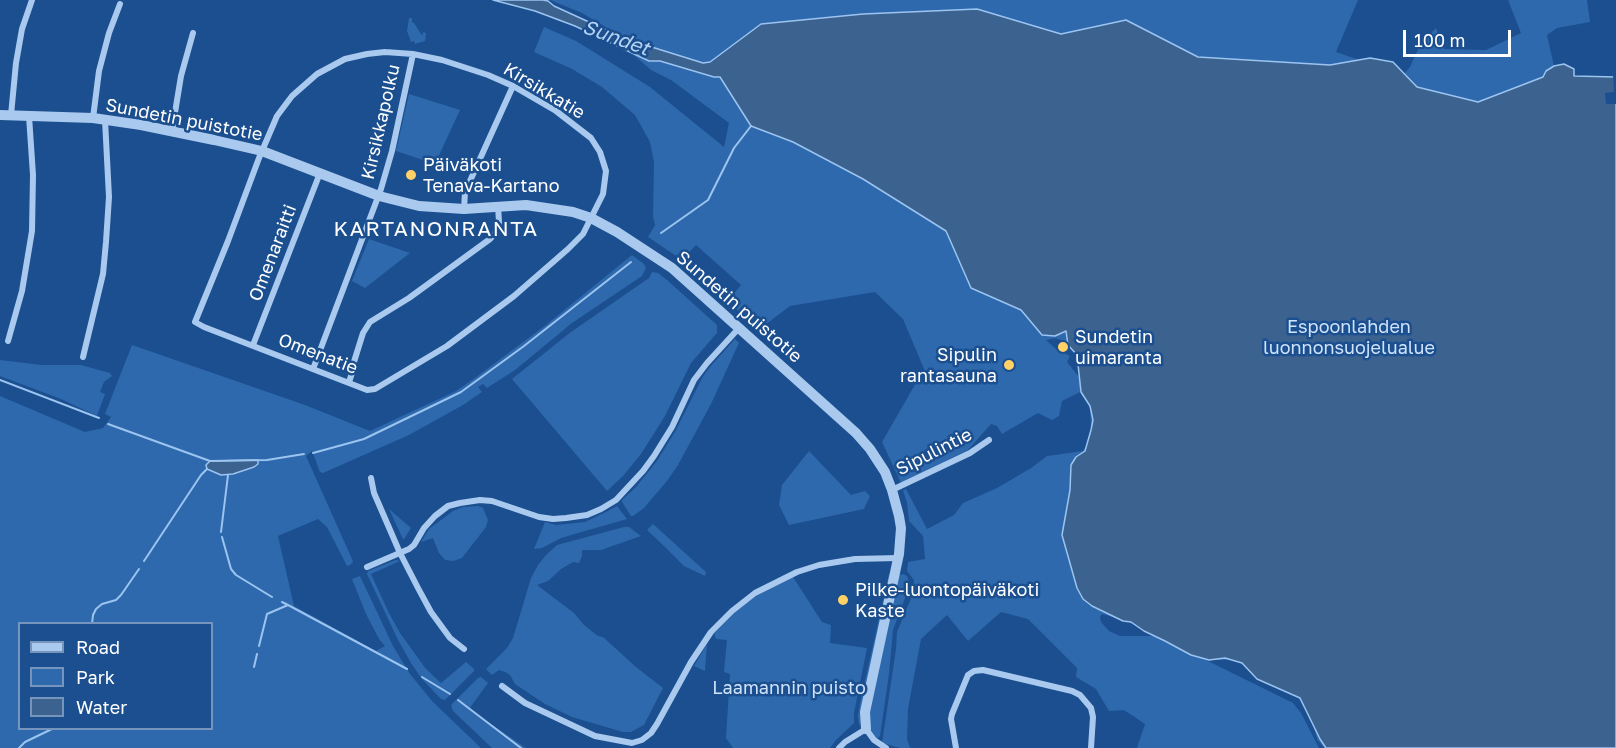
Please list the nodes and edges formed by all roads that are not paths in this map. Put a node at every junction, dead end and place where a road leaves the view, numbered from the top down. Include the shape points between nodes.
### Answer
1 (32, 0) edge
2 (120, 4) dead end
3 (193, 33) dead end
4 (413, 54) junction
5 (513, 86) junction
6 (6, 115) edge
7 (29, 115) junction
8 (93, 118) junction
9 (105, 120) junction
10 (172, 131) junction
11 (262, 151) junction
12 (320, 173) junction
13 (379, 196) junction
14 (498, 206) junction
15 (464, 209) junction
16 (591, 218) junction
17 (739, 328) junction
18 (8, 341) dead end
19 (253, 345) junction
20 (83, 357) dead end
21 (313, 369) junction
22 (349, 382) junction
23 (989, 440) dead end
24 (371, 478) dead end
25 (892, 490) junction
26 (400, 554) junction
27 (898, 558) junction
28 (367, 567) dead end
29 (464, 649) dead end
30 (502, 686) dead end
31 (866, 729) junction
32 (839, 748) edge
33 (886, 748) edge
34 (956, 748) edge
35 (1091, 748) edge

1 - 6 street via 22,29
2 - 8 street via 99,70
3 - 10 street
4 - 5 street, Kirsikkatie via 465,67
4 - 11 street, Kirsikkatie via 367,54 345,59 317,74 292,96
4 - 13 street, Kirsikkapolku
5 - 15 street via 465,192
5 - 16 street, Kirsikkatie via 556,111 597,146 605,180
6 - 7 street, Sundetin puistotie
7 - 8 street, Sundetin puistotie
7 - 18 street via 32,231 22,291
8 - 9 street, Sundetin puistotie
9 - 10 street, Sundetin puistotie
9 - 20 street via 109,197 106,242 103,274
10 - 11 street, Sundetin puistotie
11 - 12 street, Sundetin puistotie
11 - 19 street, Omenatie via 195,322
12 - 13 street, Sundetin puistotie
12 - 19 street, Omenaraitti
13 - 15 street, Sundetin puistotie via 419,206
13 - 21 street, Kirsikkapolku
14 - 15 street, Sundetin puistotie
14 - 16 street, Sundetin puistotie via 526,205
14 - 22 street via 497,231 490,239 370,322
16 - 17 street, Sundetin puistotie via 672,268
16 - 22 street, Omenatie via 583,234 568,249 447,346 375,389 367,390
17 - 25 street, Sundetin puistotie via 856,433 878,460
17 - 26 street via 694,380 654,456 616,500 587,515 553,519 492,501 448,506
19 - 21 street, Omenatie
21 - 22 street, Omenatie
23 - 25 street, Sipulintie
24 - 26 street
25 - 27 street, Sundetin puistotie via 901,528
26 - 28 street
26 - 29 street via 431,612 450,638
27 - 30 street via 855,559 819,566 797,572 755,593 711,632 651,733 642,740 632,743 595,736 525,702
27 - 31 street, Sundetin puistotie via 865,712
31 - 32 street
31 - 33 street
34 - 35 street via 952,714 968,675 982,670 1080,694 1093,717

